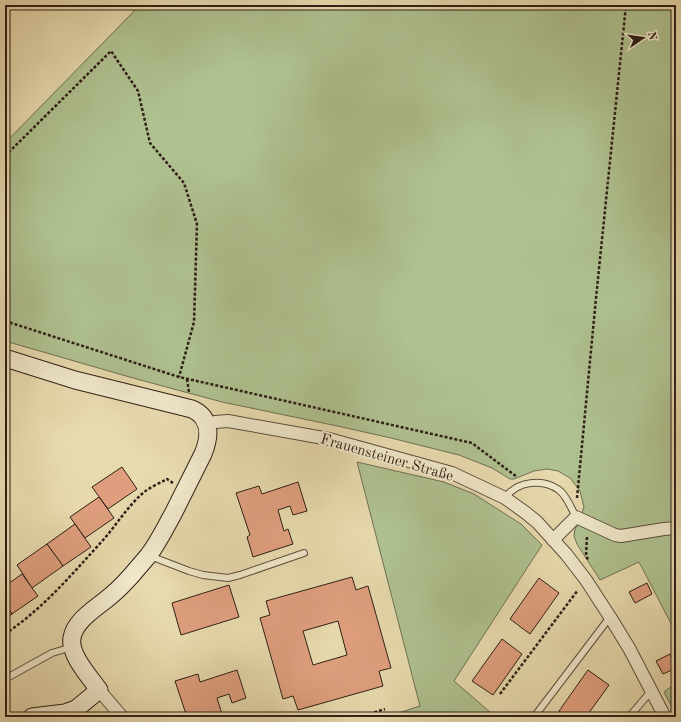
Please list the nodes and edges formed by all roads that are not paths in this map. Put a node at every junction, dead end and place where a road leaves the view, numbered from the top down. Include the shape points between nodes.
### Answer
1 (5, 358) edge
2 (207, 424) junction
3 (505, 498) junction
4 (576, 516) junction
5 (676, 528) edge
6 (553, 540) junction
7 (304, 554) dead end
8 (148, 556) junction
9 (610, 617) junction
10 (72, 647) junction
11 (5, 679) edge
12 (99, 690) junction
13 (652, 690) junction
14 (32, 717) edge
15 (122, 717) edge
16 (534, 717) edge
17 (628, 717) edge
18 (665, 717) edge

1 - 2 street via 76,380 192,410 200,414
2 - 3 street, Frauensteiner Straße via 228,421 329,439 452,473
2 - 8 street via 207,445 185,491
3 - 4 lane via 513,490 527,484 545,483 560,490
3 - 6 street, Frauensteiner Straße via 526,513
4 - 5 street via 621,536
4 - 6 street
6 - 9 street, Frauensteiner Straße via 586,580
7 - 8 lane via 228,578 203,575
8 - 10 street via 116,592 82,619 73,632
9 - 13 street, Frauensteiner Straße
9 - 16 lane
10 - 11 lane via 52,653
10 - 12 street
12 - 14 street via 76,709
12 - 15 street
13 - 17 lane
13 - 18 street, Frauensteiner Straße

